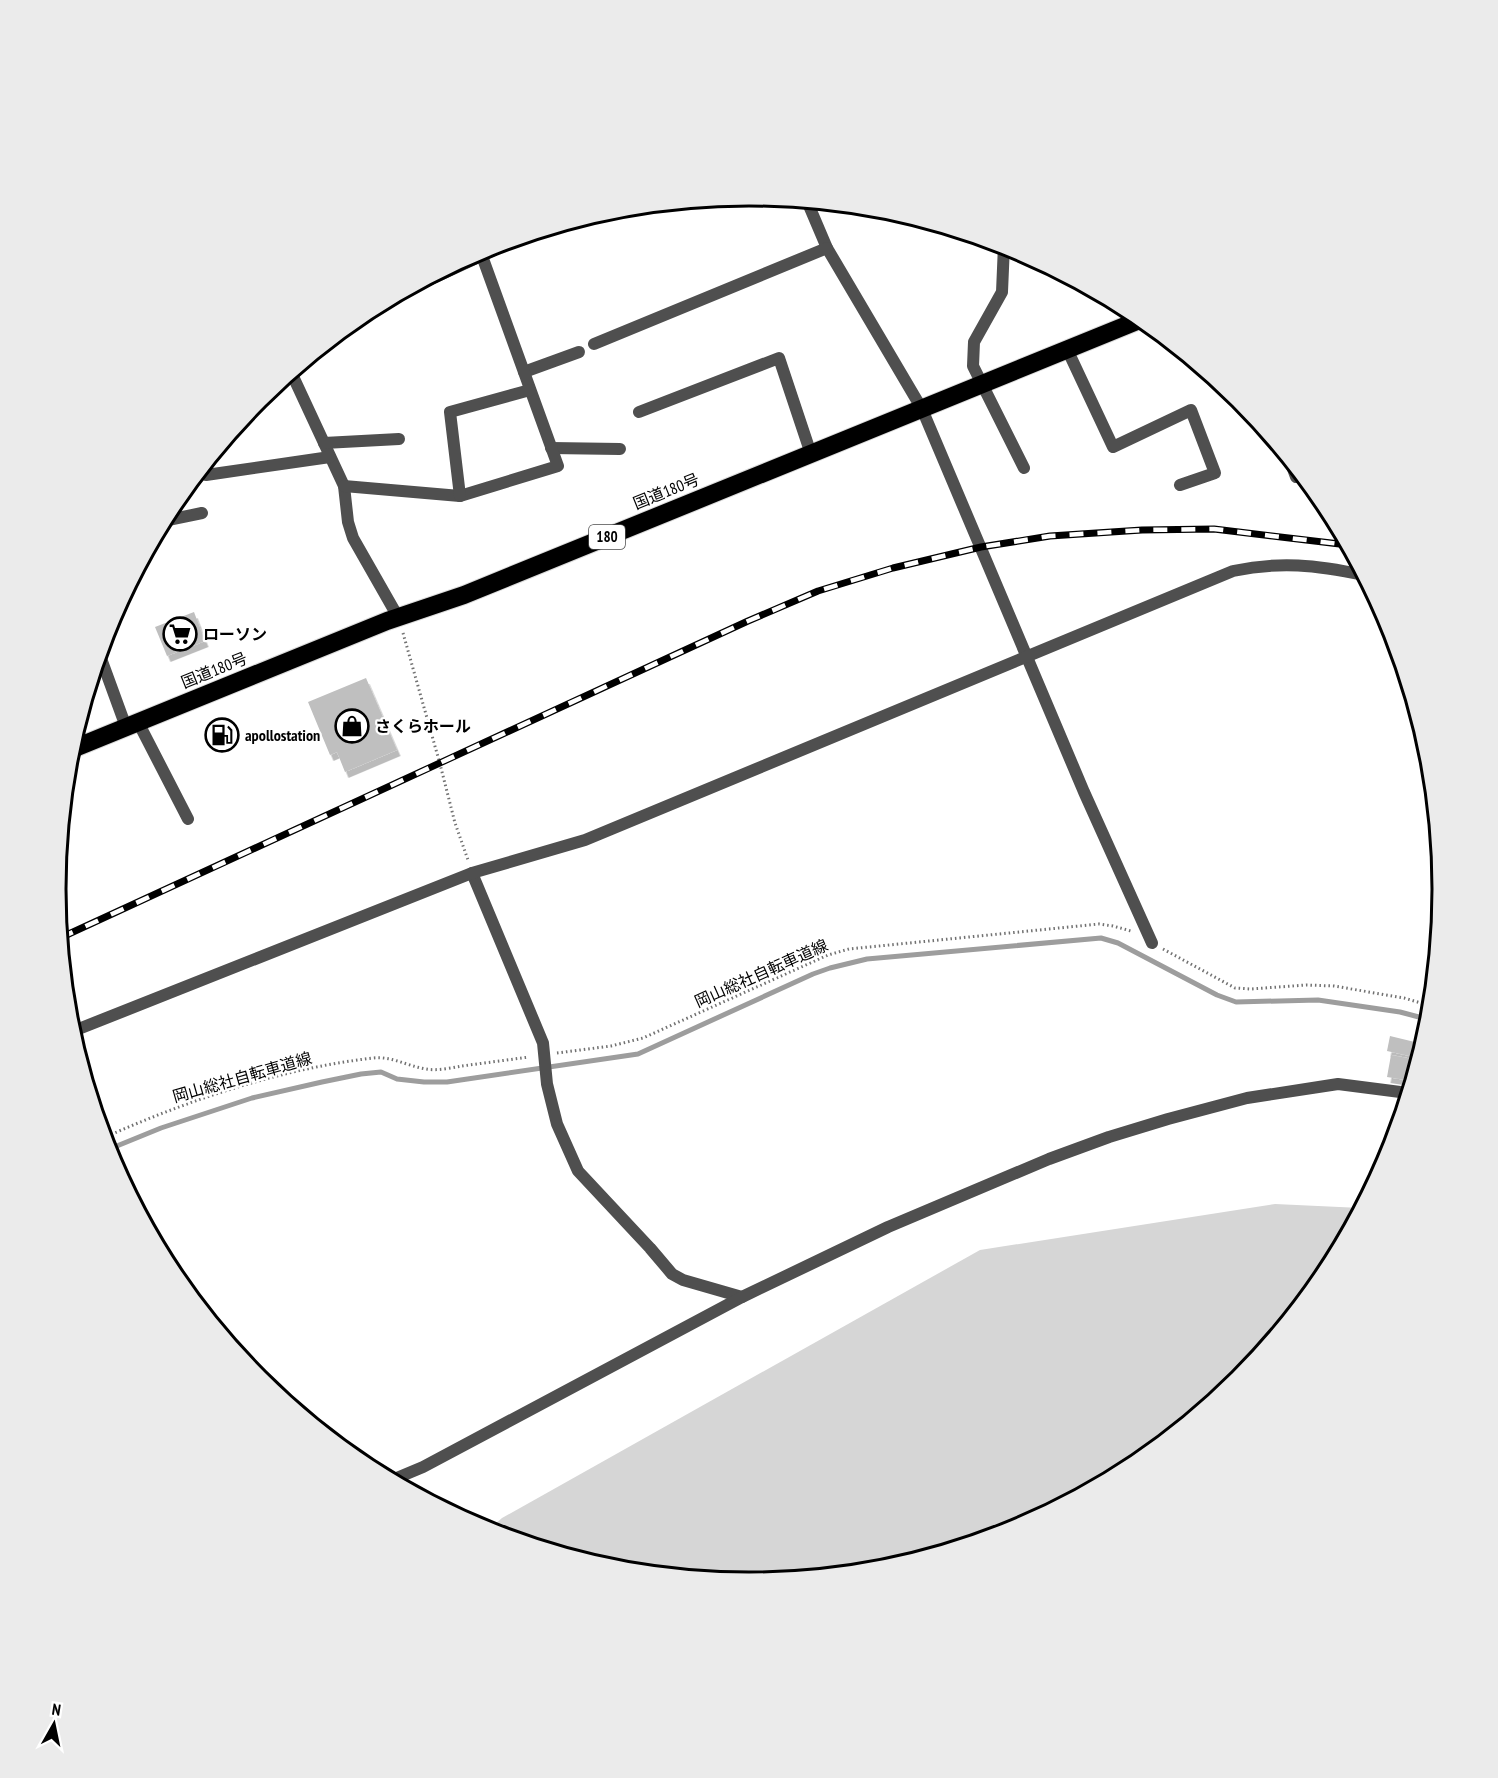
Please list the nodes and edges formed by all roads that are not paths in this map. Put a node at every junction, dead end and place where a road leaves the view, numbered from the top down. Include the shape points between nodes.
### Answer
1 (810, 209) edge
2 (827, 248) junction
3 (1004, 255) edge
4 (483, 260) edge
5 (1131, 323) edge
6 (594, 344) dead end
7 (1067, 349) junction
8 (579, 352) dead end
9 (524, 372) junction
10 (294, 379) edge
11 (981, 384) junction
12 (530, 390) junction
13 (922, 408) junction
14 (639, 412) dead end
15 (399, 439) dead end
16 (324, 443) junction
17 (551, 448) junction
18 (620, 449) dead end
19 (811, 454) junction
20 (330, 457) junction
21 (1023, 468) dead end
22 (206, 475) dead end
23 (1180, 485) dead end
24 (344, 486) junction
25 (460, 496) junction
26 (202, 513) dead end
27 (176, 518) edge
28 (1354, 573) edge
29 (398, 617) junction
30 (1027, 656) junction
31 (104, 664) edge
32 (132, 725) junction
33 (81, 745) edge
34 (188, 819) dead end
35 (472, 873) junction
36 (1152, 943) road end
37 (80, 1028) edge
38 (1401, 1091) edge
39 (742, 1297) junction
40 (401, 1476) edge

1 - 2 street
2 - 6 street
2 - 13 street
3 - 11 street via 1002,292 974,342 973,366
4 - 9 street
5 - 7 highway, 国道180号 / 180
7 - 11 highway, 国道180号 / 180
7 - 23 street via 1113,447 1191,410 1215,473
8 - 9 street
9 - 12 street
10 - 16 street
11 - 13 highway, 国道180号 / 180
11 - 21 street
12 - 17 street
12 - 25 street via 450,412
13 - 19 highway, 国道180号 / 180
13 - 30 street
14 - 19 street via 779,358
15 - 16 street
16 - 20 street
17 - 18 street
17 - 25 street via 558,466
19 - 29 highway, 国道180号 / 180 via 464,595
20 - 22 street
20 - 24 street
24 - 25 street
24 - 29 street via 353,538
26 - 27 street
28 - 30 street via 1289,564 1233,571
29 - 32 highway, 国道180号 / 180
30 - 35 street via 585,840
30 - 36 street
31 - 32 street
32 - 33 highway, 国道180号 / 180
32 - 34 street
35 - 37 street
35 - 39 street via 543,1043 557,1125 578,1171 672,1274
38 - 39 street via 1338,1084 1247,1098 1109,1137 888,1227
39 - 40 street

